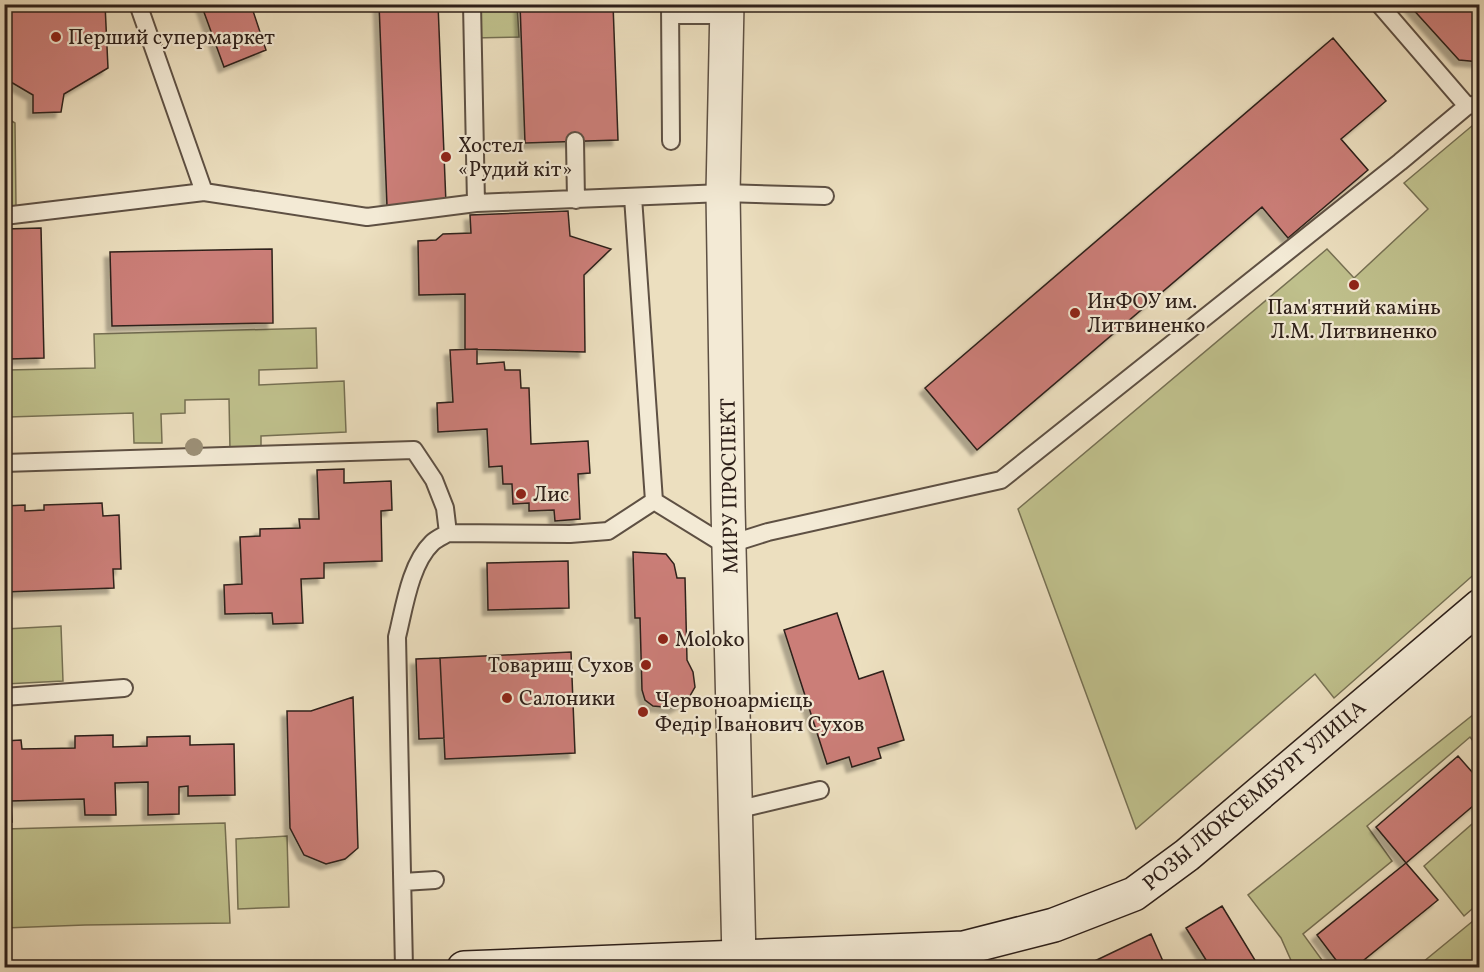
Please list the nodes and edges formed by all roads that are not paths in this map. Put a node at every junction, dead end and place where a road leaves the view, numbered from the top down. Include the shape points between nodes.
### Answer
1 (138, 4) edge
2 (472, 4) edge
3 (1379, 4) edge
4 (670, 10) edge
5 (727, 10) edge
6 (1473, 105) edge
7 (574, 141) dead end
8 (671, 141) dead end
9 (204, 192) junction
10 (723, 193) junction
11 (825, 196) dead end
12 (633, 197) junction
13 (576, 200) junction
14 (476, 203) junction
15 (4, 216) edge
16 (4, 463) edge
17 (654, 501) junction
18 (448, 533) junction
19 (730, 544) junction
20 (1479, 606) edge
21 (124, 687) dead end
22 (4, 697) edge
23 (820, 790) dead end
24 (736, 810) junction
25 (435, 880) dead end
26 (403, 882) junction
27 (740, 963) edge
28 (404, 968) edge
29 (464, 968) edge

1 - 9 lane
2 - 14 lane
3 - 6 lane
4 - 5 lane
4 - 8 lane
5 - 10 street, МИРУ ПРОСПЕКТ
6 - 19 lane via 1001,480 780,529
7 - 13 lane
9 - 14 lane via 367,218
9 - 15 lane
10 - 11 lane
10 - 12 lane
10 - 19 street, МИРУ ПРОСПЕКТ
12 - 13 lane
12 - 17 lane
13 - 14 lane
16 - 18 lane via 414,450 434,480 446,508
17 - 18 lane via 608,531
17 - 19 lane via 722,543
18 - 26 lane via 432,543 422,556 407,592 397,637
19 - 24 street, МИРУ ПРОСПЕКТ
20 - 27 street, РОЗЫ ЛЮКСЕМБУРГ УЛИЦА via 1187,855 1134,894 1054,925 964,948
21 - 22 lane
23 - 24 lane
24 - 27 street, МИРУ ПРОСПЕКТ
25 - 26 lane
26 - 28 lane
27 - 29 street, РОЗЫ ЛЮКСЕМБУРГ УЛИЦА

